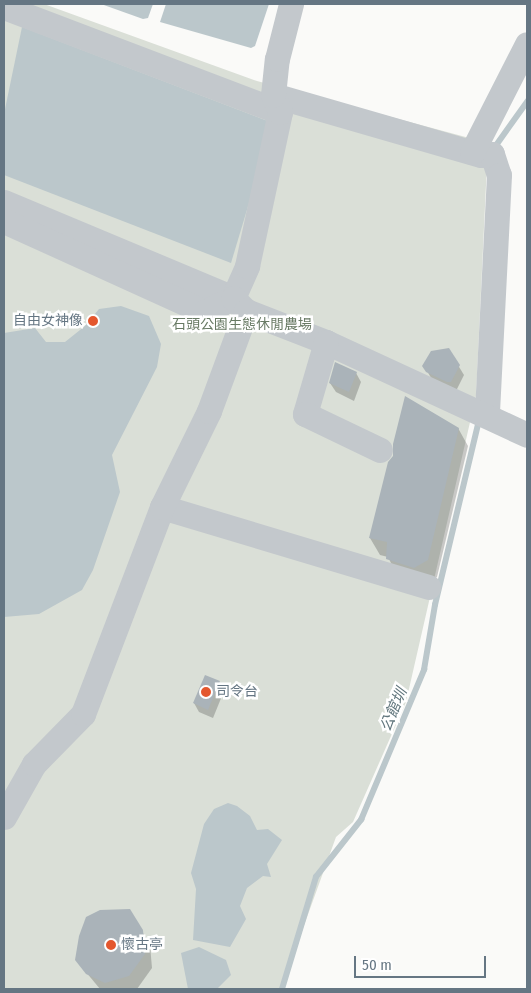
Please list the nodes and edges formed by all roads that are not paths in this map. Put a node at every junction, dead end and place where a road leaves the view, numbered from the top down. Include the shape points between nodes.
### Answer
1 (292, 4) edge
2 (4, 7) edge
3 (527, 44) edge
4 (277, 103) junction
5 (472, 152) junction
6 (4, 202) edge
7 (4, 221) edge
8 (239, 305) junction
9 (326, 342) junction
10 (487, 415) junction
11 (527, 435) edge
12 (380, 450) dead end
13 (162, 507) junction
14 (428, 587) dead end
15 (4, 817) edge

1 - 4 lane via 276,59
2 - 4 lane
3 - 5 lane
4 - 5 lane
4 - 8 lane
5 - 10 lane via 492,154 499,176
6 - 8 lane
7 - 8 lane via 205,312
8 - 9 lane
8 - 13 lane via 209,410
9 - 10 lane
9 - 12 lane via 305,414
10 - 11 lane
13 - 14 lane
13 - 15 lane via 84,714 34,764

